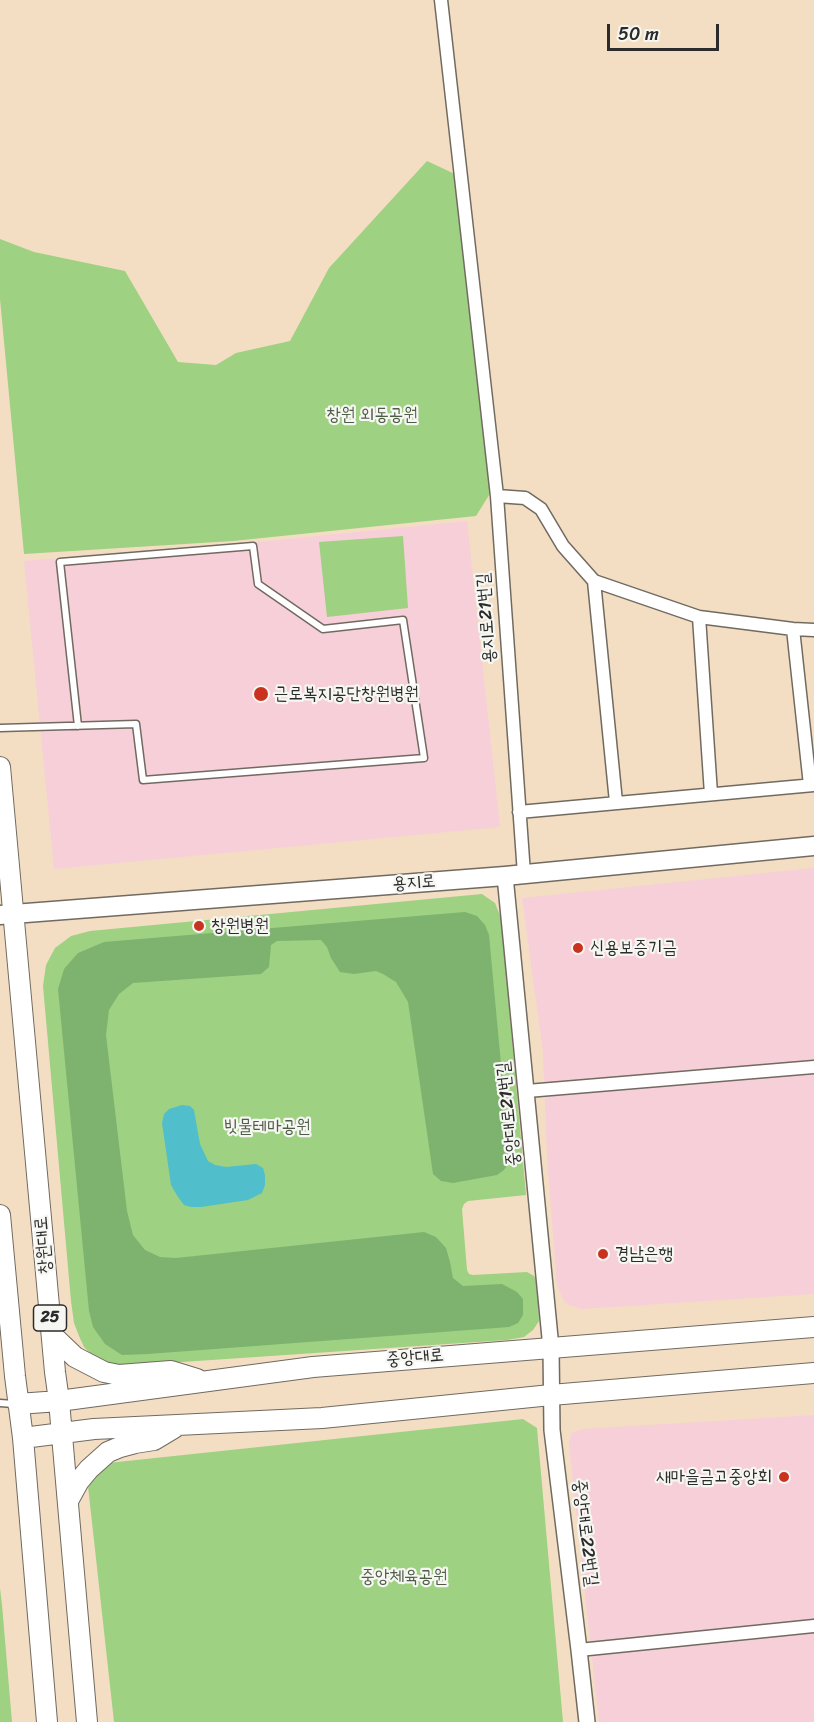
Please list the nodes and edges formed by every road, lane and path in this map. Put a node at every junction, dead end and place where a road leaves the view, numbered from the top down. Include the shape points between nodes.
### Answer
1 (441, 0) edge
2 (497, 496) junction
3 (594, 581) junction
4 (699, 617) junction
5 (793, 629) junction
6 (814, 630) edge
7 (78, 726) junction
8 (0, 728) edge
9 (0, 767) edge
10 (812, 785) edge
11 (711, 794) junction
12 (616, 802) junction
13 (519, 812) junction
14 (814, 846) edge
15 (524, 874) junction
16 (505, 876) junction
17 (7, 914) edge
18 (814, 1066) edge
19 (527, 1091) junction
20 (0, 1215) edge
21 (814, 1327) edge
22 (52, 1335) junction
23 (551, 1348) junction
24 (814, 1373) edge
25 (206, 1381) junction
26 (551, 1395) junction
27 (59, 1401) junction
28 (9, 1403) edge
29 (179, 1426) junction
30 (62, 1433) junction
31 (22, 1438) junction
32 (68, 1501) junction
33 (814, 1626) edge
34 (579, 1650) junction
35 (47, 1722) edge
36 (87, 1722) edge
37 (586, 1722) edge

1 - 2 street, 용지로21번길
2 - 3 street via 525,498 541,508 563,546
2 - 13 street, 용지로21번길
3 - 4 street
3 - 12 street
4 - 5 street
4 - 11 street
5 - 6 street
5 - 10 street
7 - 7 lane via 136,724 143,780 424,758 403,620 323,629 258,584 253,546 60,562
7 - 8 lane
9 - 17 main road, 창원대로 / 25
10 - 11 street
11 - 12 street
12 - 13 street
13 - 15 street, 용지로21번길
14 - 15 main road, 용지로
15 - 16 main road, 용지로
16 - 17 main road, 용지로
16 - 19 street, 중앙대로21번길
17 - 22 main road, 창원대로 / 25
18 - 19 street
19 - 23 street, 중앙대로21번길
20 - 28 main road, 25
21 - 23 main road, 중앙대로
22 - 25 main road via 75,1358 104,1372 171,1371
22 - 27 main road, 창원대로 / 25
23 - 25 main road, 중앙대로 via 313,1367
23 - 26 street, 중앙대로22번길
24 - 26 main road
25 - 27 main road, 중앙대로
26 - 29 main road via 322,1418
26 - 34 street, 중앙대로22번길
27 - 28 main road, 중앙대로
27 - 30 main road, 창원대로 / 25
28 - 31 main road, 25
29 - 30 main road
29 - 32 main road via 154,1440 108,1452 79,1481
30 - 31 main road
30 - 32 main road, 창원대로 / 25
31 - 35 main road, 25
32 - 36 main road, 창원대로 / 25
33 - 34 street
34 - 37 street, 중앙대로22번길

